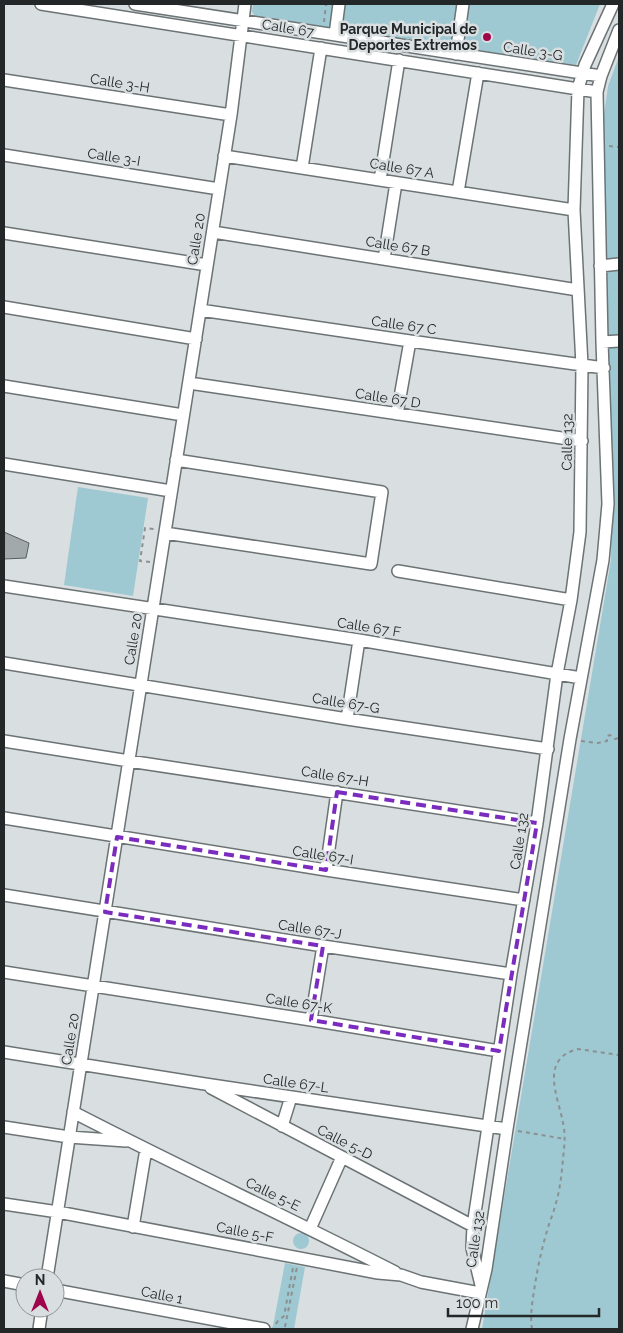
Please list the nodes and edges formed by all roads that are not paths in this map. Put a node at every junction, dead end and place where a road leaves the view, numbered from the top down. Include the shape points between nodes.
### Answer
1 (41, 4) edge
2 (135, 4) edge
3 (245, 4) edge
4 (339, 4) edge
5 (463, 4) edge
6 (613, 4) edge
7 (242, 20) junction
8 (619, 30) edge
9 (335, 35) junction
10 (241, 36) junction
11 (321, 48) junction
12 (456, 54) junction
13 (399, 60) junction
14 (478, 73) junction
15 (583, 74) junction
16 (601, 76) junction
17 (4, 80) edge
18 (578, 89) junction
19 (597, 92) junction
20 (231, 115) junction
21 (4, 155) edge
22 (224, 156) junction
23 (302, 168) junction
24 (380, 180) junction
25 (396, 183) junction
26 (219, 190) junction
27 (458, 192) junction
28 (574, 210) junction
29 (212, 232) junction
30 (4, 233) edge
31 (384, 259) junction
32 (207, 264) junction
33 (619, 264) edge
34 (600, 266) junction
35 (578, 290) junction
36 (4, 307) edge
37 (200, 310) junction
38 (196, 339) junction
39 (619, 340) edge
40 (410, 341) junction
41 (602, 342) junction
42 (582, 365) junction
43 (604, 368) junction
44 (189, 383) junction
45 (4, 386) edge
46 (396, 414) junction
47 (184, 415) junction
48 (582, 441) junction
49 (176, 460) junction
50 (4, 464) edge
51 (171, 491) junction
52 (161, 531) junction
53 (398, 571) dead end
54 (4, 586) edge
55 (571, 600) junction
56 (153, 610) junction
57 (359, 640) junction
58 (4, 663) edge
59 (557, 674) junction
60 (581, 678) junction
61 (141, 685) junction
62 (347, 719) junction
63 (4, 741) edge
64 (548, 749) junction
65 (129, 761) junction
66 (337, 792) junction
67 (4, 818) edge
68 (537, 823) junction
69 (117, 837) junction
70 (326, 870) junction
71 (4, 895) edge
72 (524, 900) junction
73 (105, 912) junction
74 (323, 946) junction
75 (4, 972) edge
76 (510, 974) junction
77 (93, 986) junction
78 (311, 1020) junction
79 (499, 1051) junction
80 (4, 1052) edge
81 (81, 1065) junction
82 (204, 1084) junction
83 (291, 1097) junction
84 (73, 1112) junction
85 (282, 1126) junction
86 (487, 1126) junction
87 (4, 1127) edge
88 (512, 1130) junction
89 (69, 1137) junction
90 (131, 1142) junction
91 (146, 1150) junction
92 (342, 1157) junction
93 (4, 1204) edge
94 (58, 1212) junction
95 (133, 1226) junction
96 (472, 1226) junction
97 (310, 1228) junction
98 (49, 1268) edge
99 (401, 1275) junction
100 (481, 1290) junction
101 (65, 1292) edge
102 (264, 1329) edge
103 (472, 1329) edge

1 - 10 street
2 - 7 street, Calle 3-G
3 - 7 street, Calle 20
4 - 9 street
5 - 12 street
6 - 15 street, Calle 132
7 - 9 street, Calle 3-G
7 - 10 street, Calle 20
8 - 16 street, Calle 132
9 - 12 street, Calle 3-G
10 - 11 street, Calle 67
10 - 20 street, Calle 20
11 - 13 street, Calle 67
11 - 23 street
12 - 15 street, Calle 3-G
13 - 14 street, Calle 67
13 - 24 street
14 - 18 street, Calle 67
14 - 27 street
15 - 16 street, Calle 3-G
15 - 18 street, Calle 132
16 - 19 street, Calle 132
17 - 20 street, Calle 3-H
18 - 19 street, Calle 67
18 - 28 street, Calle 132
19 - 34 street, Calle 132
20 - 22 street, Calle 20
21 - 26 street, Calle 3-I
22 - 23 street, Calle 67 A
22 - 26 street, Calle 20
23 - 24 street, Calle 67 A
24 - 25 street, Calle 67 A
25 - 27 street, Calle 67 A
25 - 31 street
26 - 29 street, Calle 20
27 - 28 street, Calle 67 A
28 - 35 street, Calle 132
29 - 31 street, Calle 67 B
29 - 32 street, Calle 20
30 - 32 street
31 - 35 street, Calle 67 B
32 - 37 street, Calle 20
33 - 34 street
34 - 41 street, Calle 132
35 - 42 street, Calle 132
36 - 38 street
37 - 38 street, Calle 20
37 - 40 street, Calle 67 C
38 - 44 street, Calle 20
39 - 41 street
40 - 42 street, Calle 67 C
40 - 46 street
41 - 43 street, Calle 132
42 - 43 street, Calle 67 C
42 - 48 street, Calle 132
43 - 60 street, Calle 132 via 608,504 603,560
44 - 46 street, Calle 67 D
44 - 47 street, Calle 20
45 - 47 street
46 - 48 street, Calle 67 D
47 - 49 street, Calle 20
48 - 55 street, Calle 132 via 580,532
49 - 51 street, Calle 20
49 - 52 street via 382,492 371,564
50 - 51 street
51 - 52 street, Calle 20
52 - 56 street, Calle 20
53 - 55 street
54 - 56 street, Calle 67 F
55 - 59 street, Calle 132
56 - 57 street, Calle 67 F
56 - 61 street, Calle 20
57 - 59 street, Calle 67 F
57 - 62 street
58 - 61 street, Calle 67-G
59 - 60 street, Calle 67 F
59 - 64 street, Calle 132
60 - 88 street, Calle 132
61 - 62 street, Calle 67-G
61 - 65 street, Calle 20
62 - 64 street, Calle 67-G
63 - 65 street
64 - 68 street, Calle 132
65 - 66 street, Calle 67-H
65 - 69 street, Calle 20
66 - 68 street, Calle 67-H
66 - 70 street
67 - 69 street, Calle 67-I
68 - 72 street, Calle 132
69 - 70 street, Calle 67-I
69 - 73 street, Calle 20
70 - 72 street, Calle 67-I
71 - 73 street, Calle 67-J
72 - 76 street, Calle 132
73 - 74 street, Calle 67-J
73 - 77 street, Calle 20
74 - 76 street, Calle 67-J
74 - 78 street
75 - 77 street, Calle 67-K
76 - 79 street, Calle 132
77 - 78 street, Calle 67-K
77 - 81 street, Calle 20
78 - 79 street, Calle 67-K
79 - 86 street, Calle 132
80 - 81 street
81 - 82 street, Calle 67-L
81 - 84 street, Calle 20
82 - 83 street, Calle 67-L
82 - 85 street, Calle 5-D
83 - 85 street
83 - 86 street, Calle 67-L
84 - 89 street, Calle 20
84 - 90 street, Calle 5-E
85 - 92 street, Calle 5-D
86 - 88 street, Calle 67-L
86 - 96 street, Calle 132
87 - 89 street, Calle 5-E
88 - 100 street, Calle 132
89 - 90 street, Calle 5-E
89 - 94 street, Calle 20
90 - 91 street, Calle 5-E
91 - 95 street
91 - 97 street, Calle 5-E
92 - 96 street, Calle 5-D
92 - 97 street
93 - 94 street, Calle 5-F
94 - 95 street, Calle 5-F
94 - 98 street, Calle 20
95 - 99 street, Calle 5-F
96 - 100 street, Calle 132 via 472,1248
97 - 99 street, Calle 5-E
99 - 100 street, Calle 5-F via 421,1282
100 - 103 street
101 - 102 street, Calle 1

